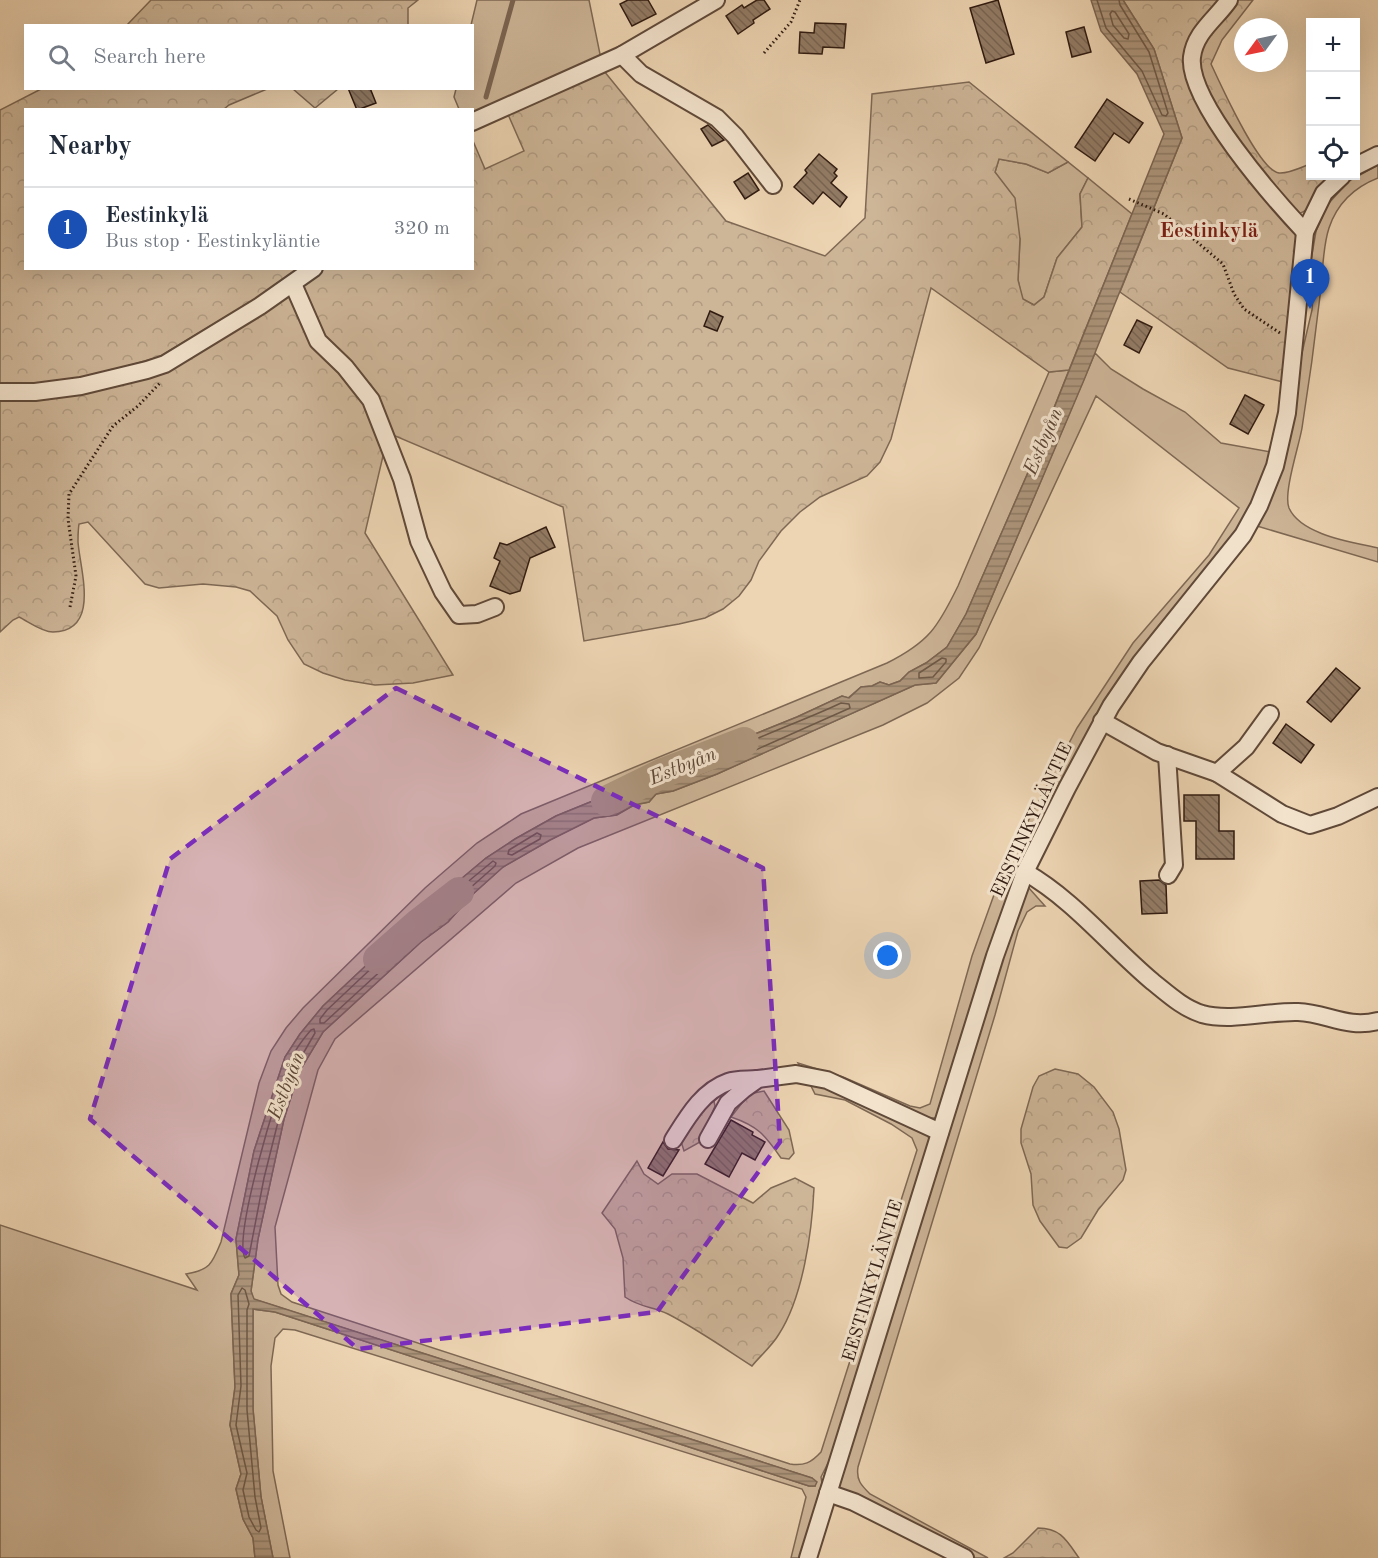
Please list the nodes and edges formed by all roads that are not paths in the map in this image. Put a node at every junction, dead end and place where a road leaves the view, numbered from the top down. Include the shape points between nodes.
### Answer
1 (716, 0) edge
2 (1229, 0) edge
3 (621, 55) junction
4 (474, 121) edge
5 (1378, 155) edge
6 (1360, 164) edge
7 (1337, 180) edge
8 (773, 185) dead end
9 (1305, 232) junction
10 (311, 270) edge
11 (293, 284) junction
12 (0, 392) edge
13 (495, 607) dead end
14 (1270, 714) dead end
15 (1102, 721) junction
16 (1167, 755) junction
17 (1216, 773) junction
18 (1378, 797) edge
19 (1025, 872) junction
20 (1168, 874) dead end
21 (1378, 1021) edge
22 (758, 1079) junction
23 (940, 1132) junction
24 (708, 1139) dead end
25 (673, 1140) dead end
26 (828, 1492) junction
27 (808, 1558) edge
28 (965, 1558) edge

1 - 3 street
2 - 9 street via 1201,33 1192,56 1193,71 1201,94 1230,143
3 - 4 street
3 - 8 street via 641,74 717,118
5 - 6 street
7 - 9 street, EESTINKYLÄNTIE via 1324,193
9 - 15 street, EESTINKYLÄNTIE via 1287,413 1275,466 1259,506 1243,535 1141,662
10 - 11 street
11 - 12 street via 165,364 81,386
11 - 13 street via 318,341 371,400 402,479 419,541 443,592 459,615
14 - 17 street via 1246,747
15 - 16 street
15 - 19 street, EESTINKYLÄNTIE
16 - 17 street
16 - 20 street via 1174,865
17 - 18 street via 1282,814 1310,825
19 - 21 street via 1053,890 1181,1005 1203,1014 1226,1017 1277,1011 1364,1025
19 - 23 street, EESTINKYLÄNTIE
22 - 23 street via 796,1074 827,1080
22 - 24 street via 728,1103
22 - 25 street via 730,1081 712,1090
23 - 26 street, EESTINKYLÄNTIE
26 - 27 street, EESTINKYLÄNTIE
26 - 28 street

